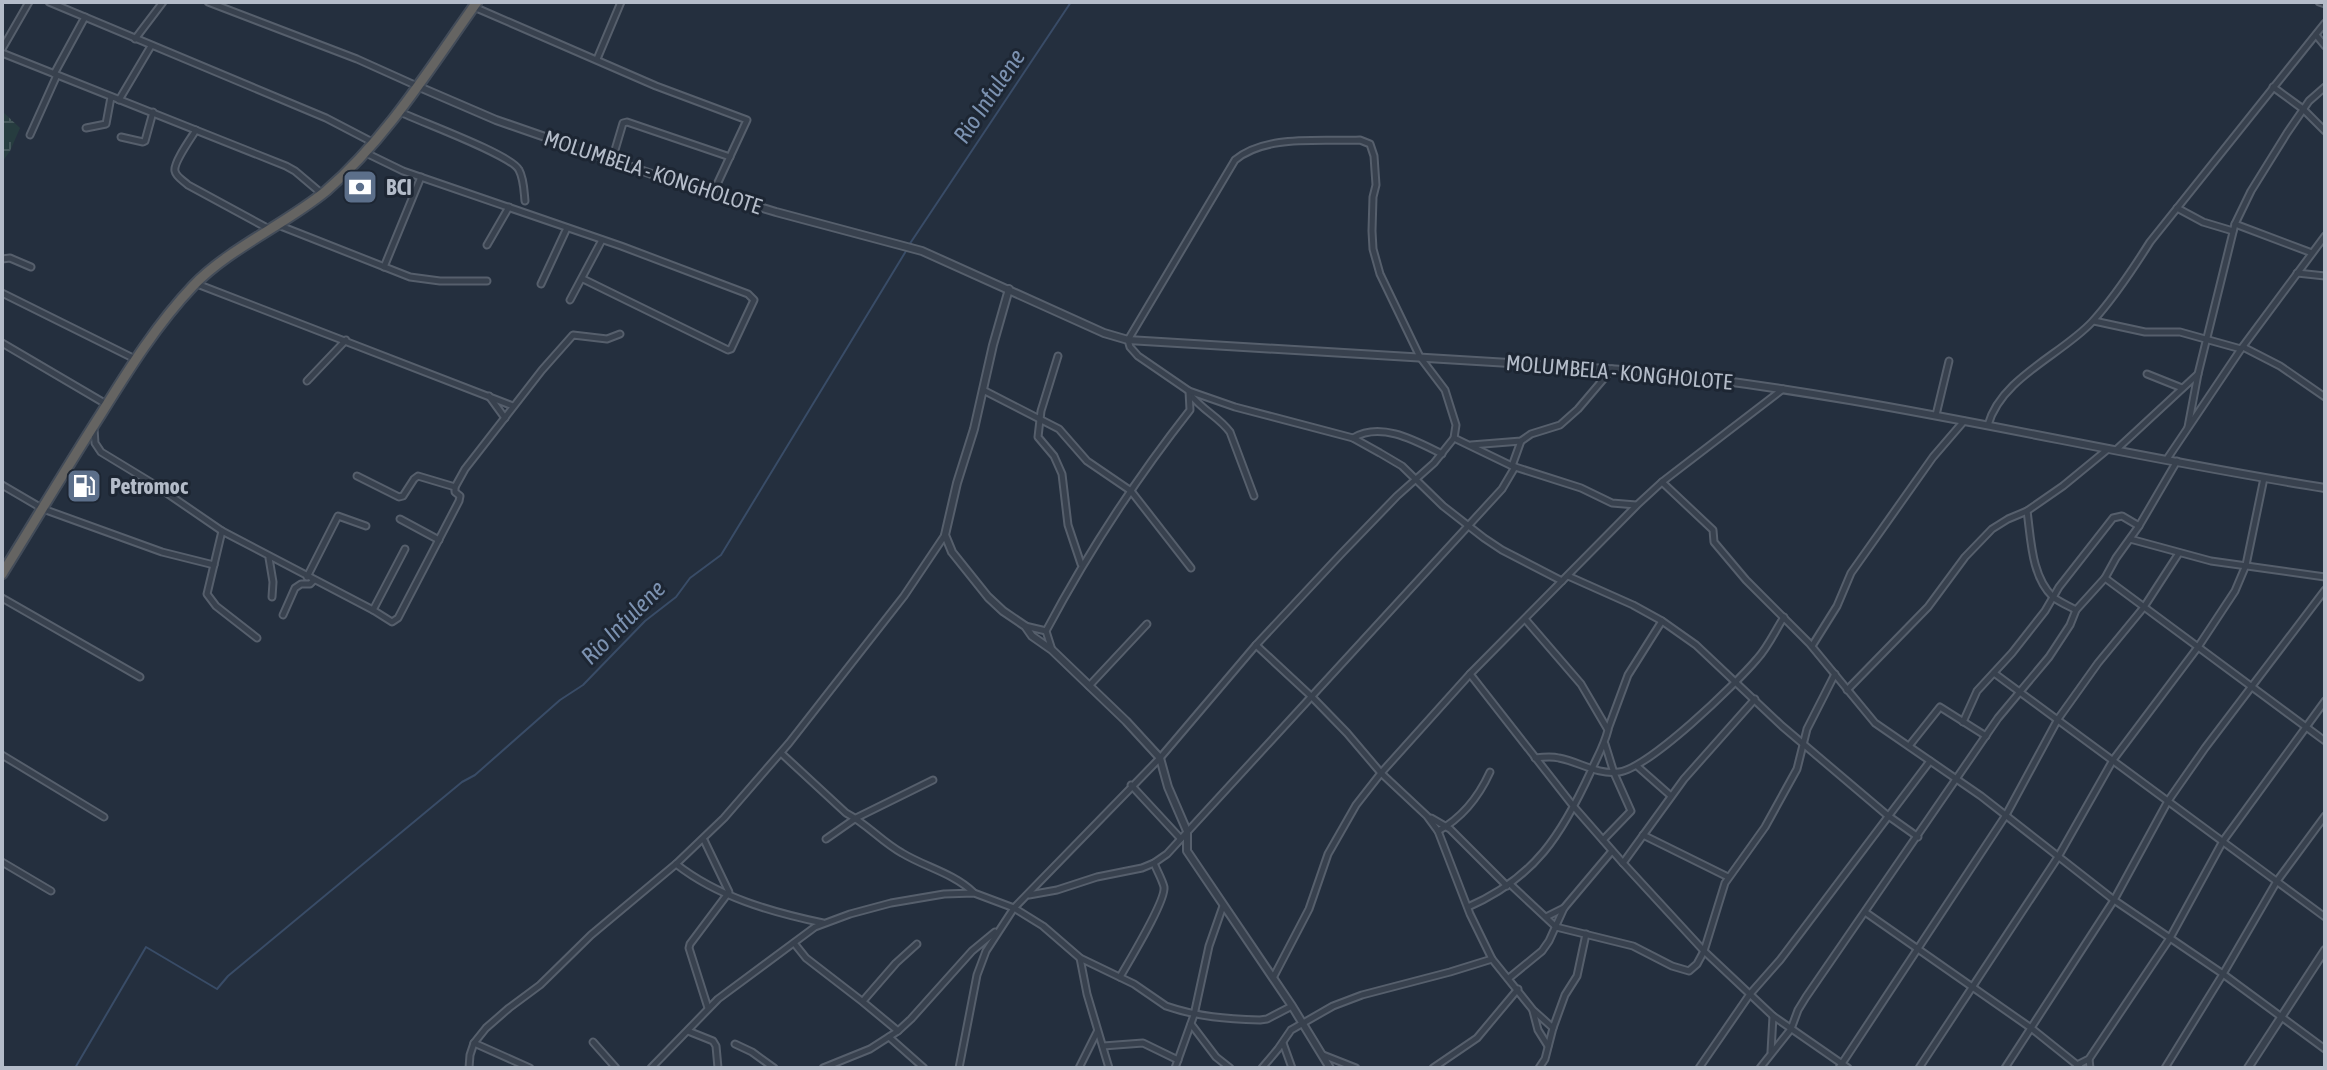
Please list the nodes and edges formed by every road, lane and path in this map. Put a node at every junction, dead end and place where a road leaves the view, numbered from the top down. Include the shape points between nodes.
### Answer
1 (29, 2) edge
2 (49, 2) edge
3 (163, 2) edge
4 (208, 2) edge
5 (621, 2) edge
6 (2319, 2) edge
7 (475, 4) edge
8 (2325, 4) edge
9 (85, 17) junction
10 (2325, 23) edge
11 (2316, 35) junction
12 (135, 39) junction
13 (151, 46) junction
14 (2325, 46) edge
15 (2, 51) edge
16 (597, 59) junction
17 (55, 75) junction
18 (417, 86) junction
19 (2273, 87) junction
20 (2325, 87) edge
21 (111, 97) junction
22 (119, 100) junction
23 (2303, 109) junction
24 (399, 111) junction
25 (153, 112) junction
26 (86, 128) dead end
27 (196, 130) junction
28 (2325, 131) edge
29 (30, 135) dead end
30 (121, 137) dead end
31 (375, 144) junction
32 (366, 153) junction
33 (730, 157) junction
34 (612, 160) junction
35 (421, 177) junction
36 (322, 193) junction
37 (713, 193) junction
38 (525, 201) dead end
39 (509, 207) junction
40 (2177, 208) junction
41 (2235, 224) junction
42 (273, 227) junction
43 (567, 228) junction
44 (2233, 231) junction
45 (2325, 236) edge
46 (602, 240) junction
47 (487, 245) dead end
48 (2312, 253) junction
49 (2, 259) edge
50 (31, 267) dead end
51 (384, 267) junction
52 (2296, 272) junction
53 (2325, 276) edge
54 (583, 279) junction
55 (487, 281) dead end
56 (195, 283) junction
57 (541, 284) dead end
58 (1009, 289) junction
59 (2, 293) edge
60 (570, 300) dead end
61 (2093, 321) junction
62 (620, 334) dead end
63 (346, 340) junction
64 (1128, 340) junction
65 (2207, 341) junction
66 (2, 343) edge
67 (2242, 348) junction
68 (1058, 356) dead end
69 (1420, 357) junction
70 (135, 359) junction
71 (1949, 361) dead end
72 (1612, 369) junction
73 (2147, 374) dead end
74 (2198, 374) junction
75 (307, 381) dead end
76 (2182, 388) junction
77 (1783, 389) junction
78 (983, 390) junction
79 (1189, 392) junction
80 (488, 396) junction
81 (2325, 397) edge
82 (1208, 398) junction
83 (1198, 404) junction
84 (106, 405) junction
85 (513, 406) junction
86 (1190, 410) junction
87 (1936, 415) junction
88 (505, 418) junction
89 (1041, 419) junction
90 (1964, 421) junction
91 (1988, 425) junction
92 (93, 426) junction
93 (2188, 427) junction
94 (1353, 438) junction
95 (1454, 438) junction
96 (1521, 441) junction
97 (1470, 445) junction
98 (2113, 448) junction
99 (1442, 454) junction
100 (2167, 459) junction
101 (2177, 461) junction
102 (1513, 466) junction
103 (357, 476) dead end
104 (2264, 478) junction
105 (1416, 480) junction
106 (1662, 482) junction
107 (2, 485) edge
108 (455, 487) junction
109 (2325, 488) edge
110 (1131, 491) junction
111 (1254, 496) dead end
112 (1612, 503) junction
113 (1637, 505) junction
114 (43, 509) junction
115 (2027, 511) junction
116 (1625, 517) junction
117 (400, 519) dead end
118 (1469, 525) junction
119 (366, 526) dead end
120 (2139, 526) junction
121 (222, 531) junction
122 (945, 535) junction
123 (2130, 539) junction
124 (439, 540) junction
125 (405, 549) dead end
126 (2179, 553) junction
127 (269, 557) junction
128 (214, 565) junction
129 (1081, 565) junction
130 (2246, 565) junction
131 (1191, 568) dead end
132 (2, 574) edge
133 (1568, 576) junction
134 (307, 577) junction
135 (2325, 577) edge
136 (2105, 578) junction
137 (314, 580) junction
138 (1562, 581) junction
139 (2325, 590) edge
140 (272, 597) dead end
141 (2053, 597) junction
142 (2, 598) edge
143 (2144, 607) junction
144 (373, 610) junction
145 (2076, 610) junction
146 (283, 615) dead end
147 (1784, 617) junction
148 (1525, 619) junction
149 (1662, 621) junction
150 (1147, 624) dead end
151 (1025, 626) junction
152 (1046, 631) junction
153 (257, 638) dead end
154 (1256, 645) junction
155 (1812, 646) junction
156 (2198, 647) junction
157 (1052, 650) junction
158 (1994, 673) junction
159 (1470, 674) junction
160 (1835, 674) junction
161 (140, 677) dead end
162 (1735, 681) junction
163 (1089, 686) junction
164 (2251, 686) junction
165 (1847, 690) junction
166 (2020, 692) junction
167 (1312, 697) junction
168 (1755, 699) junction
169 (2325, 701) edge
170 (2058, 719) junction
171 (1963, 722) junction
172 (2306, 727) junction
173 (1608, 730) junction
174 (1986, 736) junction
175 (1803, 741) junction
176 (2325, 741) edge
177 (1605, 743) junction
178 (1909, 746) junction
179 (781, 753) junction
180 (2, 755) edge
181 (1160, 758) junction
182 (1535, 758) junction
183 (2113, 760) junction
184 (1930, 761) junction
185 (1637, 766) junction
186 (1591, 769) junction
187 (1490, 772) dead end
188 (1381, 773) junction
189 (1614, 773) junction
190 (1956, 779) junction
191 (933, 780) dead end
192 (1131, 785) junction
193 (1671, 796) junction
194 (2168, 801) junction
195 (1574, 807) junction
196 (1887, 815) junction
197 (2006, 815) junction
198 (1427, 816) junction
199 (2325, 816) edge
200 (104, 817) dead end
201 (856, 818) junction
202 (1447, 826) junction
203 (1187, 831) junction
204 (1438, 831) junction
205 (1643, 835) junction
206 (1918, 837) junction
207 (826, 839) dead end
208 (1181, 839) junction
209 (704, 840) junction
210 (1603, 840) junction
211 (2223, 841) junction
212 (1612, 851) junction
213 (2058, 857) junction
214 (2, 862) edge
215 (1154, 863) junction
216 (1623, 863) junction
217 (676, 864) junction
218 (1728, 877) junction
219 (2277, 881) junction
220 (1508, 885) junction
221 (51, 891) dead end
222 (974, 893) junction
223 (728, 894) junction
224 (1028, 895) junction
225 (2114, 900) junction
226 (1223, 906) junction
227 (1468, 907) junction
228 (1014, 908) junction
229 (1564, 908) junction
230 (1865, 912) junction
231 (1546, 917) junction
232 (2325, 917) edge
233 (824, 923) junction
234 (1556, 927) junction
235 (999, 929) junction
236 (1586, 934) junction
237 (2170, 938) junction
238 (794, 943) junction
239 (917, 944) dead end
240 (978, 945) junction
241 (1917, 947) junction
242 (2325, 950) edge
243 (986, 951) junction
244 (1704, 951) junction
245 (1080, 958) junction
246 (1492, 959) junction
247 (2223, 974) junction
248 (1120, 977) junction
249 (1273, 978) junction
250 (1509, 978) junction
251 (1971, 987) junction
252 (1518, 989) junction
253 (1750, 994) junction
254 (863, 1002) junction
255 (1292, 1006) junction
256 (708, 1008) junction
257 (1533, 1010) junction
258 (1194, 1015) junction
259 (1773, 1016) junction
260 (2281, 1018) junction
261 (1302, 1022) junction
262 (1191, 1024) junction
263 (1553, 1028) junction
264 (2031, 1028) junction
265 (1791, 1029) junction
266 (688, 1031) junction
267 (898, 1031) junction
268 (1098, 1032) junction
269 (2039, 1035) junction
270 (889, 1037) junction
271 (2025, 1037) junction
272 (593, 1042) dead end
273 (1283, 1042) junction
274 (474, 1043) junction
275 (735, 1044) dead end
276 (1103, 1046) junction
277 (1549, 1046) junction
278 (2325, 1049) edge
279 (1771, 1053) junction
280 (1323, 1055) junction
281 (1545, 1059) junction
282 (2089, 1059) junction
283 (1178, 1060) junction
284 (1843, 1067) edge
285 (2079, 1067) edge
286 (469, 1068) edge
287 (530, 1068) edge
288 (616, 1068) edge
289 (651, 1068) edge
290 (718, 1068) edge
291 (774, 1068) edge
292 (823, 1068) edge
293 (924, 1068) edge
294 (959, 1068) edge
295 (1079, 1068) edge
296 (1109, 1068) edge
297 (1175, 1068) edge
298 (1230, 1068) edge
299 (1262, 1068) edge
300 (1292, 1068) edge
301 (1330, 1068) edge
302 (1356, 1068) edge
303 (1433, 1068) edge
304 (1539, 1068) edge
305 (1548, 1068) edge
306 (1699, 1068) edge
307 (1760, 1068) edge
308 (1919, 1068) edge
309 (2005, 1068) edge
310 (2090, 1068) edge
311 (2165, 1068) edge
312 (2248, 1068) edge

1 - 15 street
2 - 9 street
3 - 12 street
4 - 18 street
5 - 16 street
6 - 8 street
7 - 16 street
7 - 18 highway
9 - 12 street
9 - 17 street
10 - 11 street
11 - 14 street
11 - 19 street
12 - 13 street
13 - 22 street
13 - 31 street via 326,118
15 - 17 street
16 - 33 street via 747,120
17 - 21 street
17 - 29 street
18 - 24 highway
18 - 34 street, MOLUMBELA - KONGHOLOTE
19 - 23 street
19 - 40 street
20 - 23 street
21 - 22 street
21 - 26 street via 106,124
22 - 25 street
23 - 28 street
23 - 41 street
24 - 31 highway
24 - 38 street via 516,165
25 - 27 street
25 - 30 street via 145,141
27 - 36 street via 286,166
27 - 42 street via 176,165 178,177
31 - 32 highway
32 - 35 street
32 - 36 highway
33 - 34 street via 627,122
33 - 37 street
34 - 37 street, MOLUMBELA - KONGHOLOTE
35 - 39 street
35 - 51 street
36 - 42 highway
37 - 58 street, MOLUMBELA - KONGHOLOTE via 895,242
39 - 43 street
39 - 47 street
40 - 44 street
40 - 61 street
41 - 44 street
41 - 48 street
42 - 51 street
42 - 56 highway
43 - 46 street
43 - 57 street
44 - 65 street
45 - 48 street
46 - 54 street
46 - 54 street via 752,296 731,349
48 - 52 street
49 - 50 street
51 - 55 street via 424,279
52 - 53 street
52 - 67 street
54 - 60 street
56 - 63 street
56 - 70 highway
58 - 64 street, MOLUMBELA - KONGHOLOTE
58 - 78 street
59 - 70 street
61 - 65 street via 2145,332 2180,332
61 - 91 street via 2023,376 1994,408
62 - 85 street via 607,339 573,335
63 - 75 street
63 - 80 street
64 - 69 street, MOLUMBELA - KONGHOLOTE
64 - 69 street via 1235,160 1284,141 1360,140 1370,144 1374,156 1373,249
64 - 79 street via 1138,356
65 - 67 street
65 - 74 street
66 - 84 street
67 - 81 street
67 - 93 street
68 - 89 street
69 - 72 street, MOLUMBELA - KONGHOLOTE
69 - 95 street via 1445,390 1456,425
70 - 84 highway
71 - 87 street
72 - 77 street, MOLUMBELA - KONGHOLOTE
72 - 96 street via 1565,422
73 - 76 street
74 - 76 street
74 - 93 street
76 - 98 street
77 - 87 street, MOLUMBELA - KONGHOLOTE
77 - 106 street
78 - 89 street
78 - 122 street
79 - 82 street
79 - 83 street
79 - 86 street
80 - 85 street
80 - 88 street
82 - 83 street
82 - 94 street
83 - 86 street
83 - 111 street via 1230,432
84 - 92 highway
85 - 88 street
86 - 110 street
87 - 90 street, MOLUMBELA - KONGHOLOTE
88 - 108 street
89 - 110 street via 1059,429 1087,461
89 - 129 street via 1038,437 1062,474 1068,525
90 - 91 street, MOLUMBELA - KONGHOLOTE
90 - 155 street via 1857,565
91 - 98 street, MOLUMBELA - KONGHOLOTE
92 - 114 highway
92 - 121 street via 101,452
93 - 100 street
94 - 99 street via 1376,432 1400,435
94 - 105 street
95 - 97 street
95 - 99 street
96 - 97 street
96 - 102 street
97 - 102 street
98 - 100 street, MOLUMBELA - KONGHOLOTE
98 - 115 street
99 - 105 street
100 - 101 street, MOLUMBELA - KONGHOLOTE
101 - 104 street, MOLUMBELA - KONGHOLOTE
101 - 120 street
102 - 112 street
102 - 118 street via 1502,489
103 - 108 street via 399,497 418,476
104 - 109 street, MOLUMBELA - KONGHOLOTE
104 - 130 street
105 - 118 street
105 - 154 street
106 - 113 street
106 - 147 street via 1713,530 1714,542
107 - 114 street
108 - 124 street via 459,501
110 - 129 street
110 - 131 street
112 - 113 street
112 - 116 street
113 - 116 street
114 - 128 street
114 - 132 highway
115 - 141 street via 2036,564
115 - 165 street via 1992,529 1928,607
116 - 133 street
117 - 124 street
118 - 138 street via 1502,550
118 - 167 street
119 - 134 street via 338,516
120 - 123 street
120 - 141 street via 2122,516 2113,518
121 - 127 street
121 - 128 street
122 - 151 street via 988,597
122 - 179 street
123 - 126 street
123 - 136 street
124 - 144 street via 396,621
125 - 144 street
126 - 130 street
126 - 143 street
127 - 134 street
127 - 140 street
128 - 153 street via 209,598
129 - 152 street
130 - 135 street
130 - 156 street
133 - 138 street
133 - 149 street
134 - 137 street
136 - 143 street
136 - 145 street
137 - 144 street
137 - 146 street via 297,586
138 - 148 street
139 - 164 street
141 - 145 street
141 - 158 street
142 - 161 street
143 - 156 street
143 - 170 street
145 - 166 street
147 - 155 street
147 - 162 street via 1760,656
148 - 159 street
148 - 173 street via 1581,684
149 - 162 street
149 - 173 street via 1628,675
150 - 163 street
151 - 152 street
151 - 157 street
152 - 157 street
154 - 167 street
154 - 181 street
155 - 160 street
156 - 164 street
156 - 183 street
157 - 163 street
158 - 166 street
158 - 171 street via 1977,691
159 - 182 street
159 - 188 street
160 - 165 street
160 - 175 street
162 - 168 street
162 - 185 street
163 - 181 street
164 - 172 street
164 - 194 street
165 - 178 street via 1875,723
166 - 170 street
166 - 174 street
167 - 188 street
167 - 203 street
168 - 175 street
168 - 193 street
169 - 172 street
170 - 183 street
170 - 197 street
171 - 174 street
171 - 178 street via 1940,707
172 - 176 street
172 - 211 street
173 - 177 street
174 - 190 street
175 - 196 street
175 - 218 street via 1800,762 1781,800
177 - 186 street
177 - 189 street
178 - 184 street
179 - 201 street
179 - 209 street
180 - 200 street
181 - 192 street
181 - 203 street
182 - 186 street via 1560,758
182 - 195 street
183 - 194 street
183 - 213 street
184 - 190 street
184 - 196 street
185 - 189 street
185 - 193 street
186 - 189 street
186 - 195 street
187 - 202 street via 1476,798
188 - 198 street
188 - 249 street via 1344,822 1309,909
189 - 210 street via 1631,811
190 - 197 street
190 - 206 street
191 - 201 street
192 - 208 street
192 - 224 street
193 - 205 street
194 - 211 street
194 - 225 street
195 - 210 street
195 - 220 street via 1548,848
196 - 206 street
196 - 253 street
197 - 213 street
197 - 241 street
198 - 202 street
198 - 204 street
199 - 219 street
201 - 207 street
201 - 222 street via 903,854
202 - 204 street
202 - 220 street
203 - 208 street
203 - 226 street via 1187,851
204 - 227 street
205 - 216 street
205 - 218 street
206 - 230 street
208 - 215 street
209 - 217 street
209 - 223 street
210 - 212 street
211 - 219 street
211 - 237 street
212 - 216 street
212 - 229 street
213 - 225 street
213 - 251 street
214 - 221 street
215 - 224 street
215 - 248 street via 1163,895
216 - 244 street
217 - 223 street
217 - 274 street
218 - 244 street
219 - 232 street
219 - 247 street
220 - 227 street
220 - 231 street
222 - 228 street
222 - 233 street via 891,903
223 - 233 street
223 - 256 street via 689,948
224 - 228 street
225 - 237 street
225 - 264 street
226 - 249 street
226 - 258 street
227 - 246 street
228 - 235 street
228 - 245 street
229 - 231 street
229 - 234 street
230 - 241 street
230 - 265 street via 1806,997
231 - 234 street
233 - 238 street
234 - 236 street
234 - 250 street via 1542,951
235 - 240 street
235 - 243 street
236 - 244 street via 1633,946 1684,971 1697,964
236 - 263 street via 1577,976
237 - 247 street
237 - 282 street
238 - 254 street
238 - 256 street
239 - 254 street
240 - 243 street
240 - 267 street
241 - 251 street
241 - 284 street
242 - 260 street
243 - 294 street
244 - 253 street
245 - 248 street
245 - 268 street
246 - 250 street
246 - 261 street via 1362,995
247 - 260 street
247 - 311 street
248 - 258 street via 1166,1006
249 - 255 street
250 - 252 street
251 - 264 street
251 - 308 street
252 - 257 street
252 - 303 street via 1483,1032
253 - 259 street
253 - 306 street
254 - 267 street
255 - 258 street via 1260,1020
255 - 261 street
256 - 266 street
257 - 263 street
257 - 277 street
258 - 262 street
259 - 265 street
259 - 279 street
260 - 278 street
260 - 312 street
261 - 273 street
261 - 280 street
262 - 283 street
262 - 298 street
263 - 277 street
264 - 269 street
264 - 271 street
265 - 279 street
265 - 284 street
266 - 289 street
266 - 290 street via 713,1041
267 - 270 street
268 - 276 street
268 - 295 street
269 - 271 street
269 - 285 street
270 - 292 street
270 - 293 street
271 - 309 street
272 - 288 street
273 - 299 street
273 - 300 street
274 - 286 street
274 - 287 street
275 - 291 street
276 - 283 street via 1143,1043
276 - 296 street
277 - 281 street
279 - 307 street
280 - 301 street
280 - 302 street
281 - 304 street
281 - 305 street
282 - 285 street
282 - 310 street
283 - 297 street

